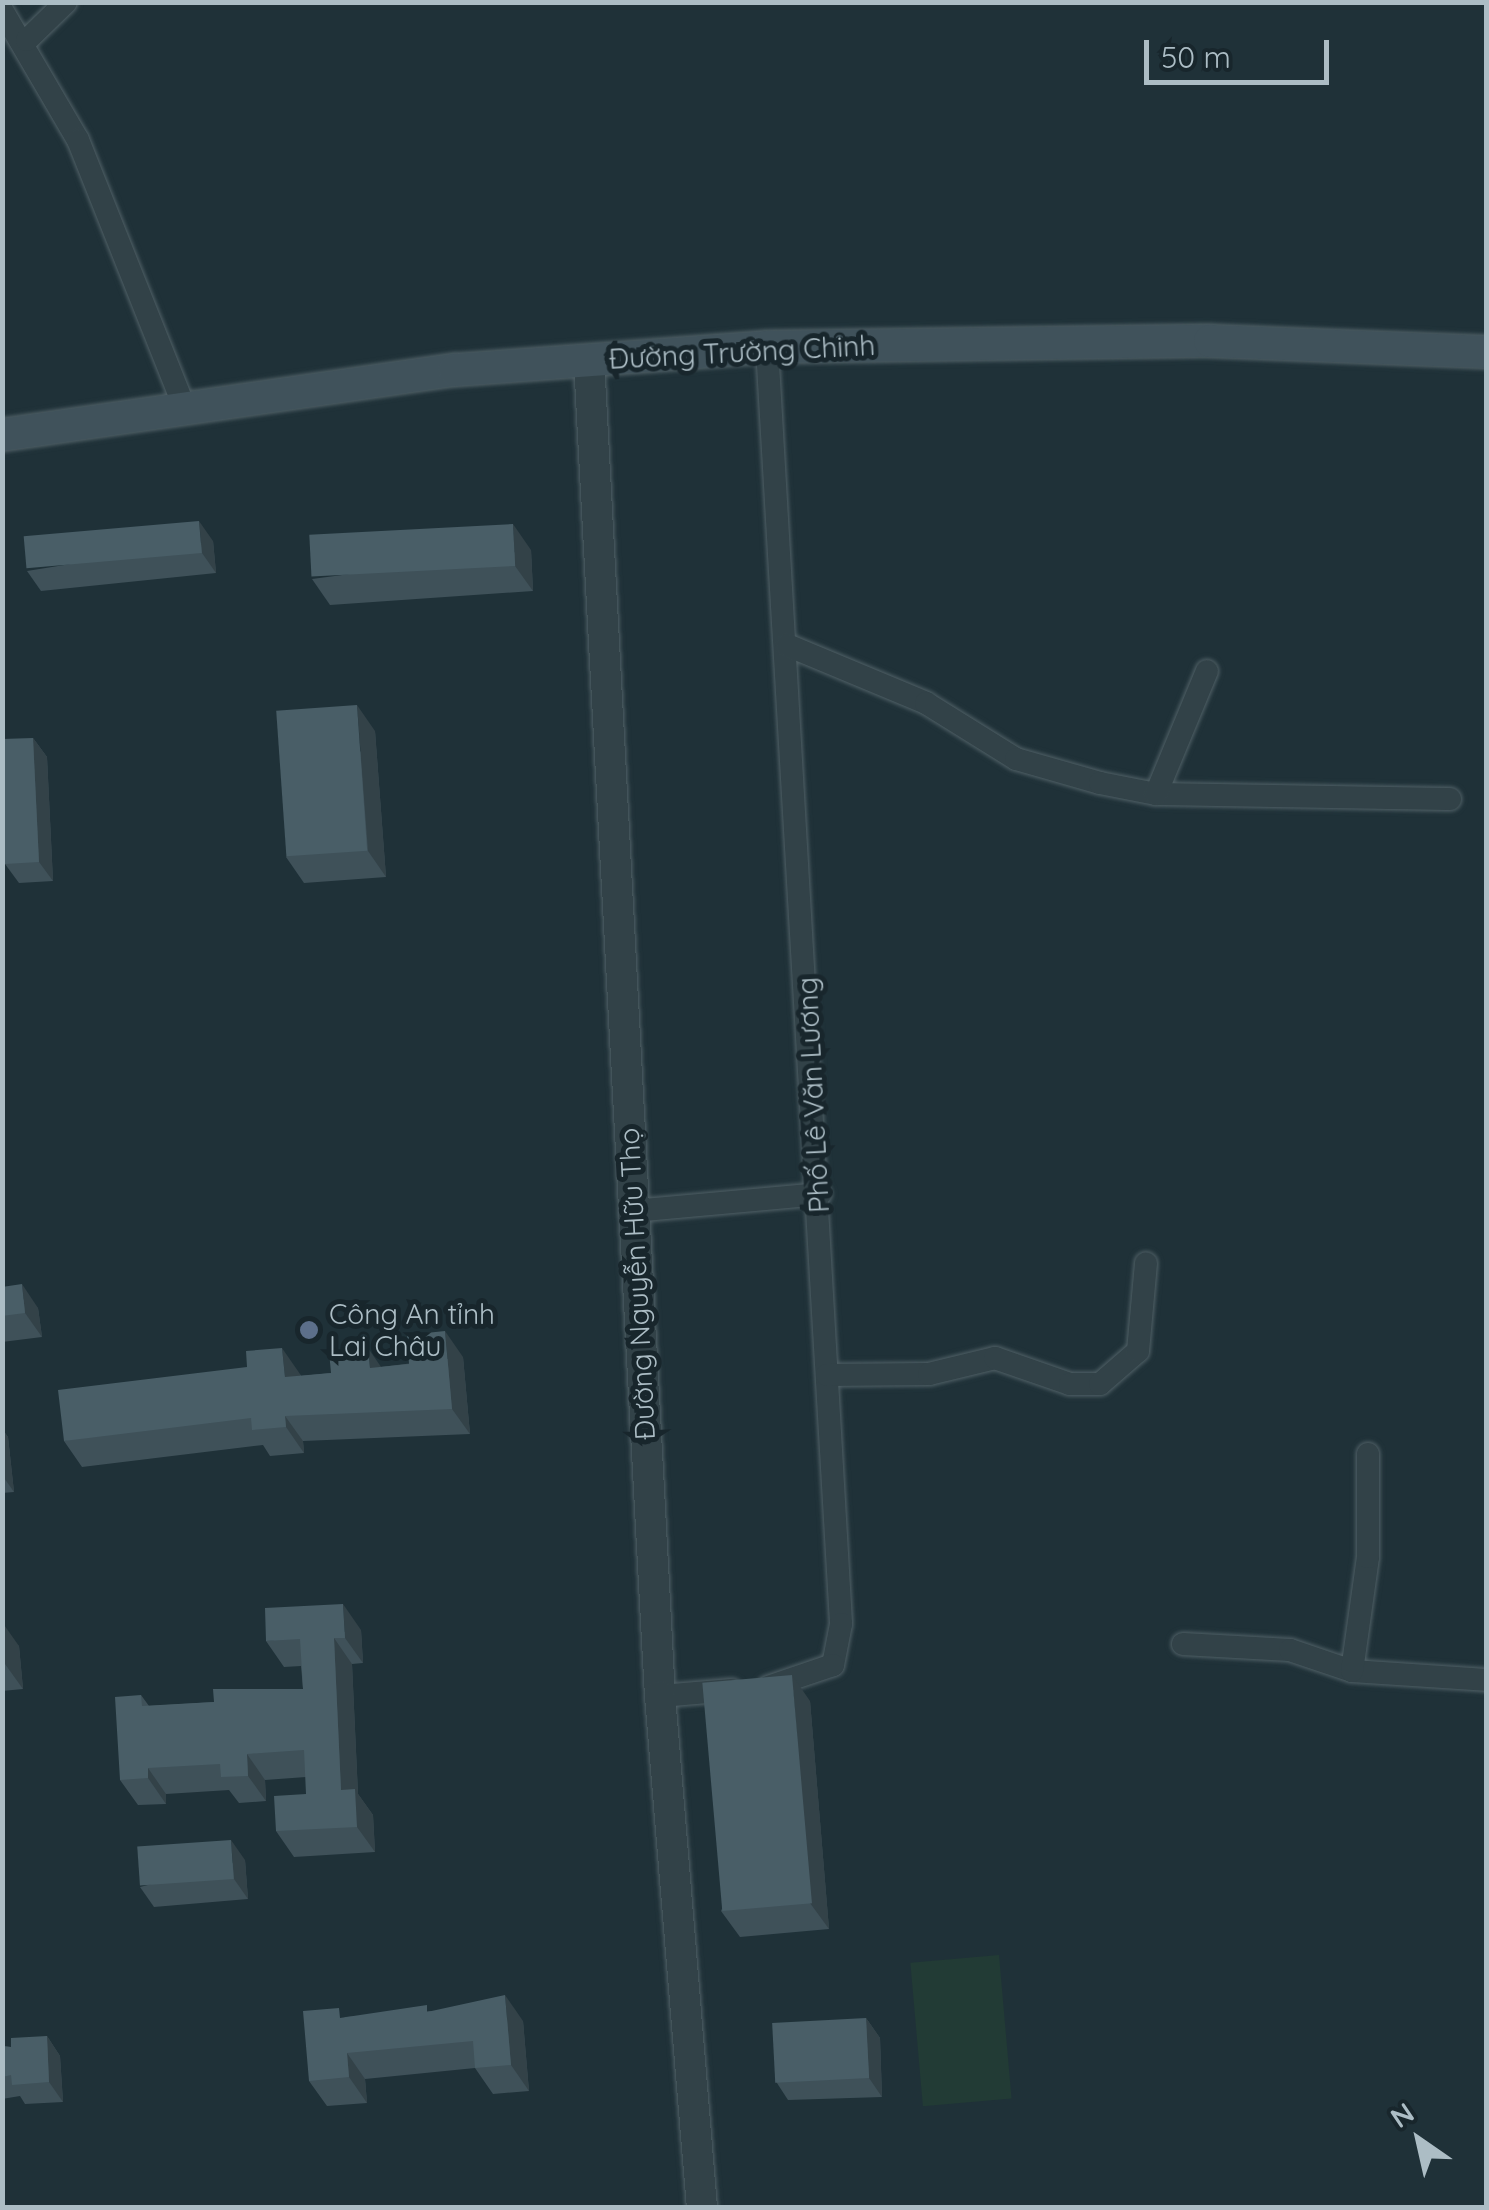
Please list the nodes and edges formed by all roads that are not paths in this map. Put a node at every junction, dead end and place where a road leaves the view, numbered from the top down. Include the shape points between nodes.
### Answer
1 (66, 2) edge
2 (2, 10) edge
3 (28, 40) junction
4 (768, 347) junction
5 (1486, 352) edge
6 (589, 360) junction
7 (184, 407) junction
8 (2, 436) edge
9 (787, 645) junction
10 (1207, 671) dead end
11 (1156, 794) junction
12 (1450, 800) dead end
13 (820, 1194) junction
14 (634, 1211) junction
15 (1146, 1263) dead end
16 (827, 1375) junction
17 (1368, 1454) dead end
18 (1183, 1644) dead end
19 (1352, 1671) junction
20 (1486, 1680) edge
21 (660, 1696) junction
22 (702, 2208) edge

1 - 3 street
2 - 3 street
3 - 7 street via 135,273
4 - 5 main road, Đường Trường Chinh via 1192,341
4 - 6 main road, Đường Trường Chinh
4 - 9 street, Phố Lê Văn Lương
6 - 7 main road, Đường Trường Chinh
6 - 14 street, Đường Nguyễn Hữu Thọ
7 - 8 main road, Đường Trường Chinh
9 - 11 street via 926,703 1033,766
9 - 13 street, Phố Lê Văn Lương
10 - 11 street
11 - 12 street
13 - 14 street
13 - 16 street, Phố Lê Văn Lương
14 - 21 street, Đường Nguyễn Hữu Thọ
15 - 16 street via 1138,1350 1100,1384 1070,1384 994,1358 929,1374
16 - 21 street, Phố Lê Văn Lương via 841,1624 832,1665 786,1684
17 - 19 street via 1368,1556
18 - 19 street via 1290,1650
19 - 20 street
21 - 22 street, Đường Nguyễn Hữu Thọ

